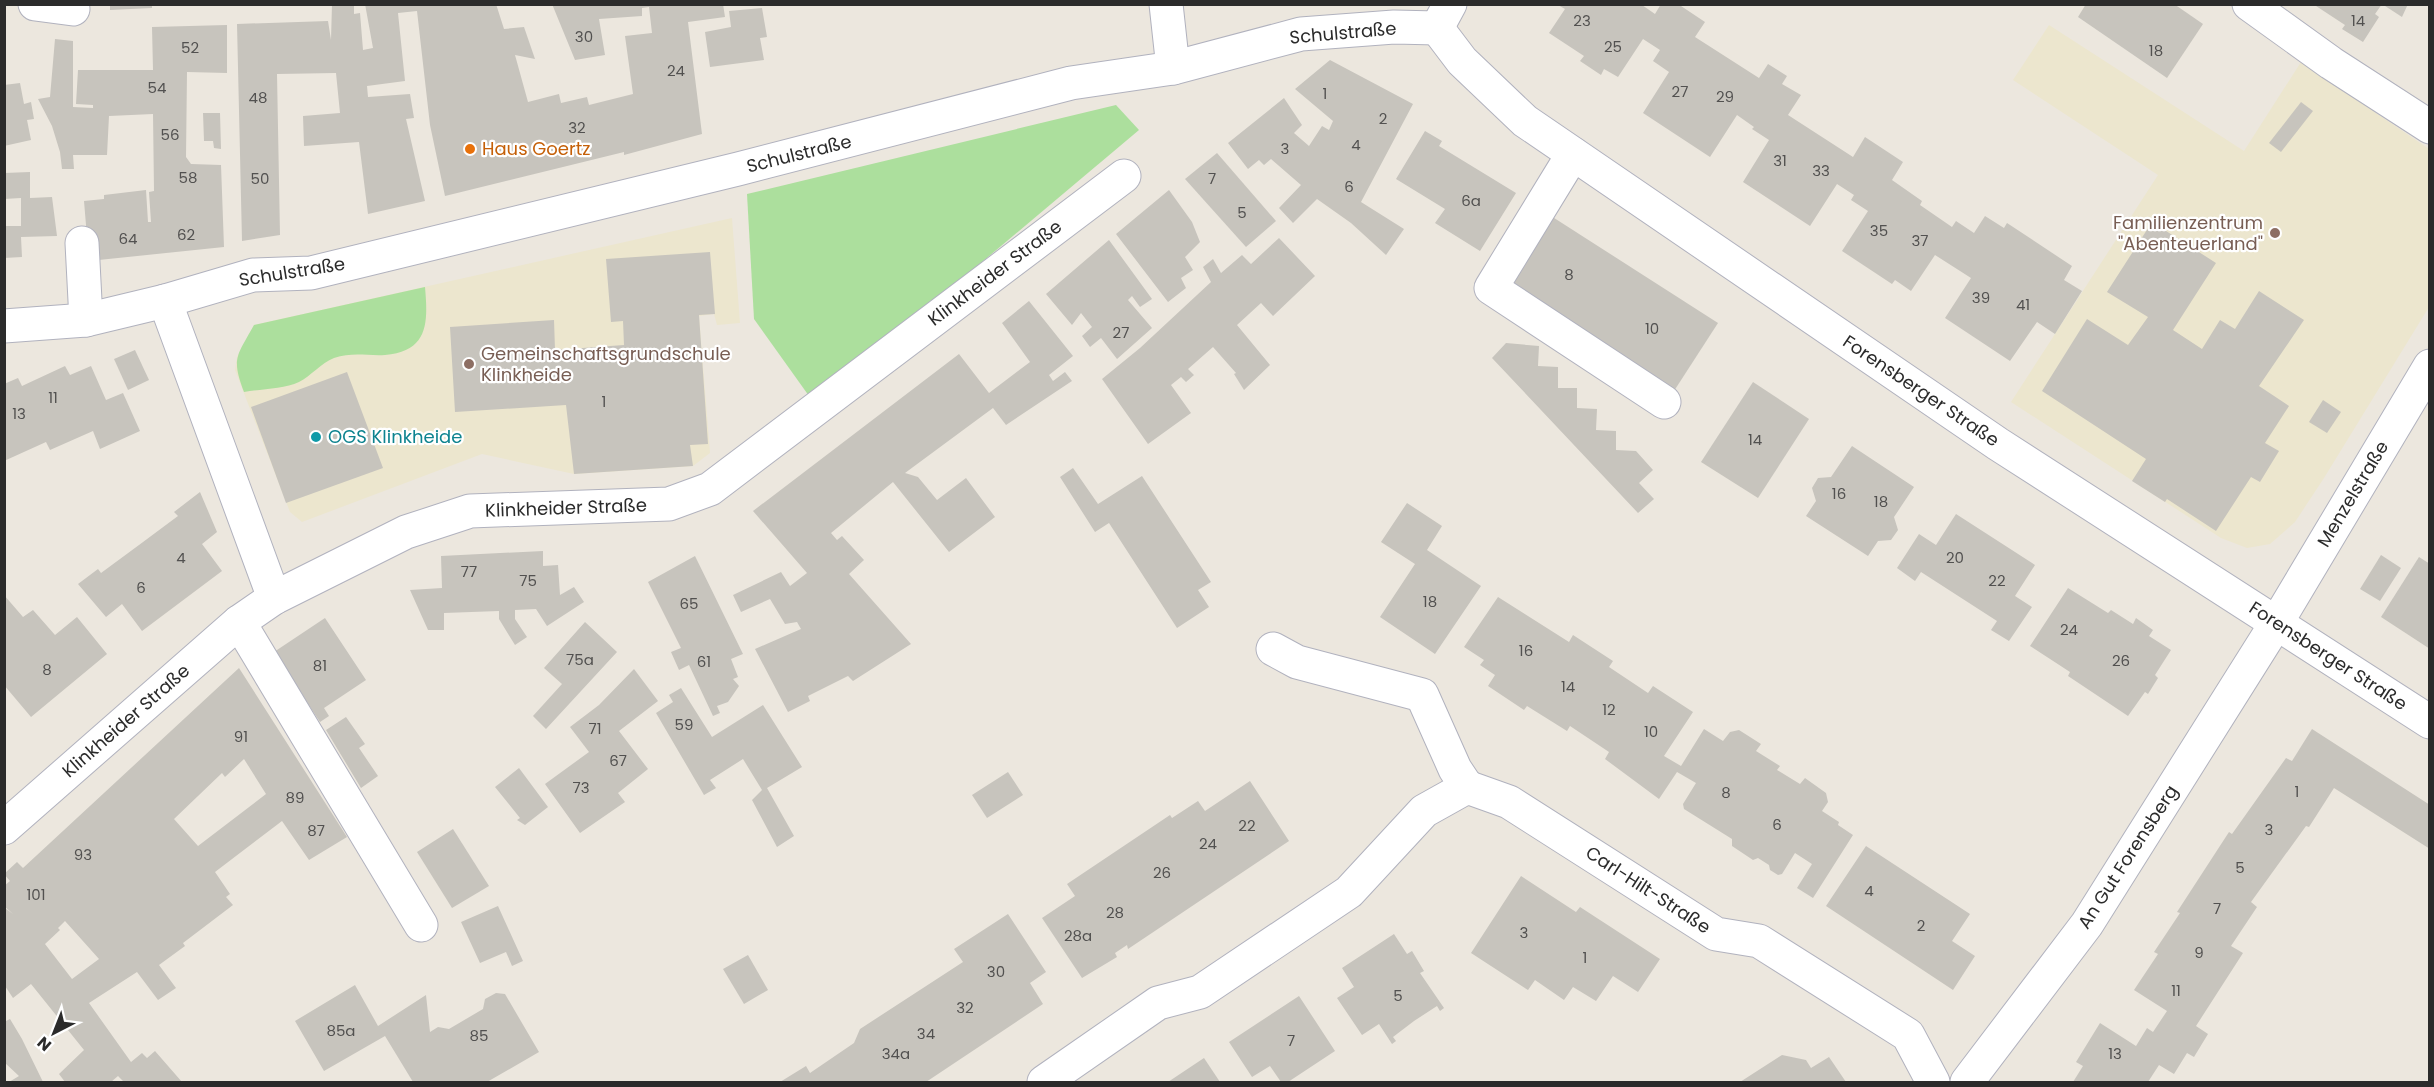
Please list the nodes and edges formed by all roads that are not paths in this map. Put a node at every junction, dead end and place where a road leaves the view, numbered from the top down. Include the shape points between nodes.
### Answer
1 (35, 4) edge
2 (1166, 4) edge
3 (2249, 4) edge
4 (73, 9) dead end
5 (1443, 16) edge
6 (1173, 68) junction
7 (2430, 127) edge
8 (1573, 154) junction
9 (1124, 176) dead end
10 (82, 243) dead end
11 (165, 301) junction
12 (86, 320) junction
13 (4, 326) edge
14 (2430, 366) edge
15 (1664, 402) dead end
16 (274, 598) junction
17 (239, 622) junction
18 (2277, 622) junction
19 (1274, 650) dead end
20 (2430, 722) edge
21 (1467, 787) junction
22 (4, 828) edge
23 (421, 925) dead end
24 (1044, 1083) edge
25 (1933, 1083) edge
26 (1967, 1083) edge

1 - 4 street
2 - 6 street
3 - 7 street
5 - 6 street, Schulstraße via 1394,27 1301,34
5 - 8 street, Forensberger Straße via 1462,61 1526,121
6 - 11 street, Schulstraße via 1071,83 311,273 253,275
8 - 15 street via 1491,288
8 - 18 street, Forensberger Straße via 1998,444
9 - 16 street, Klinkheider Straße via 710,489 669,504 470,511 406,532
10 - 12 street
11 - 12 street, Schulstraße
11 - 16 street
12 - 13 street, Schulstraße
14 - 18 street, Menzelstraße
16 - 17 street, Klinkheider Straße
17 - 22 street, Klinkheider Straße
17 - 23 street
18 - 20 street, Forensberger Straße
18 - 26 street, An Gut Forensberg via 2087,924
19 - 21 street via 1297,662 1422,695
21 - 24 street via 1424,811 1349,892 1200,992 1158,1003
21 - 25 street, Carl-Hilt-Straße via 1509,802 1716,934 1759,941 1908,1035

